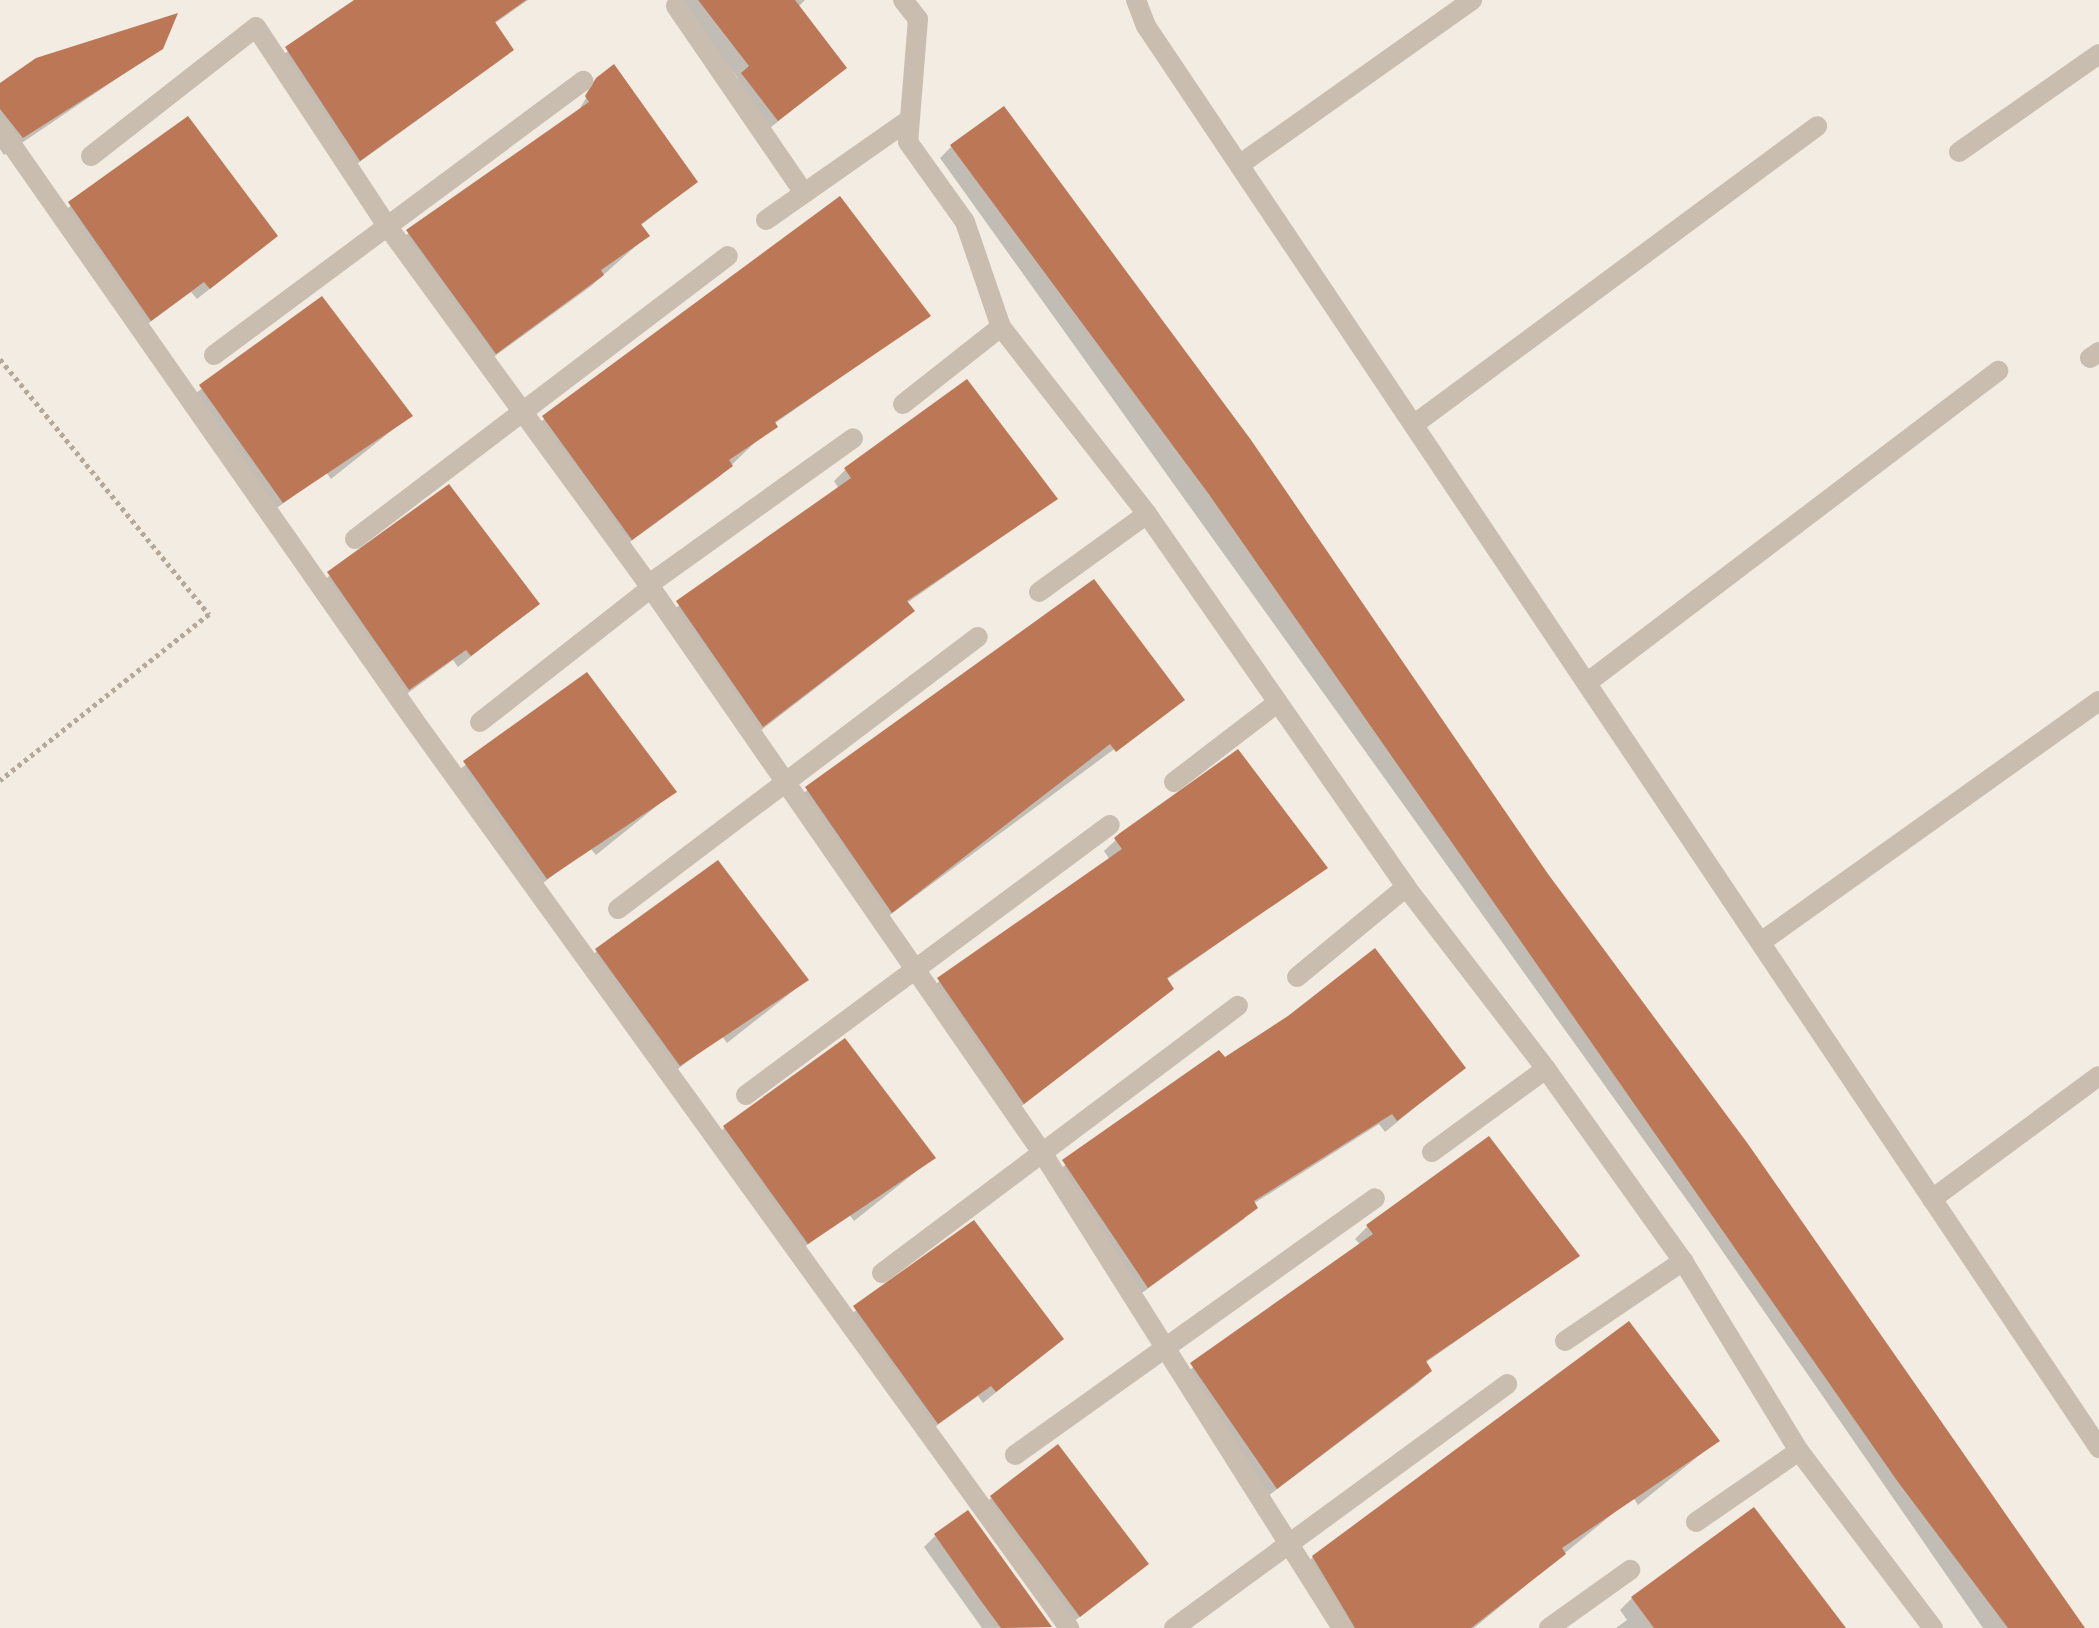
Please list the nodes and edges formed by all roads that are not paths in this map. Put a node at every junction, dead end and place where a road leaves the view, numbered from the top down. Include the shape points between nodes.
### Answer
1 (903, 0) edge
2 (1136, 0) edge
3 (1472, 0) edge
4 (676, 6) dead end
5 (2099, 54) edge
6 (583, 81) dead end
7 (906, 122) junction
8 (1817, 126) dead end
9 (0, 128) edge
10 (1959, 152) dead end
11 (91, 156) dead end
12 (1242, 163) junction
13 (804, 193) junction
14 (766, 220) dead end
15 (385, 223) junction
16 (728, 256) dead end
17 (1001, 327) junction
18 (214, 355) dead end
19 (1998, 371) dead end
20 (903, 404) dead end
21 (519, 410) junction
22 (1416, 423) junction
23 (853, 438) dead end
24 (1147, 514) junction
25 (355, 539) dead end
26 (649, 586) junction
27 (1039, 592) dead end
28 (978, 637) dead end
29 (1588, 682) junction
30 (2099, 701) edge
31 (1277, 703) junction
32 (480, 722) dead end
33 (783, 780) junction
34 (1174, 782) dead end
35 (1110, 825) dead end
36 (1406, 887) junction
37 (618, 909) dead end
38 (1761, 942) junction
39 (913, 967) junction
40 (1297, 977) dead end
41 (1238, 1006) dead end
42 (1546, 1069) junction
43 (2099, 1076) edge
44 (746, 1095) dead end
45 (1432, 1152) dead end
46 (1043, 1154) junction
47 (1375, 1198) dead end
48 (1932, 1199) junction
49 (1683, 1261) junction
50 (882, 1273) dead end
51 (1565, 1341) dead end
52 (1169, 1351) junction
53 (1507, 1384) dead end
54 (2099, 1448) edge
55 (1799, 1451) junction
56 (1015, 1455) dead end
57 (1696, 1522) dead end
58 (1285, 1546) junction
59 (1630, 1570) dead end
60 (1069, 1628) edge
61 (1174, 1628) edge
62 (1342, 1628) edge
63 (1549, 1628) edge
64 (1933, 1628) edge

1 - 7 street via 918,19
2 - 12 street via 1146,26
3 - 12 street
4 - 13 street
5 - 10 street
6 - 15 street
7 - 13 street
7 - 17 street via 908,142 965,222
8 - 22 street
9 - 60 street via 414,720
11 - 15 street via 256,27
12 - 22 street
13 - 14 street
15 - 18 street
15 - 21 street
16 - 21 street
17 - 20 street
17 - 24 street
19 - 29 street
21 - 25 street
21 - 26 street
22 - 29 street
23 - 26 street
24 - 27 street
24 - 31 street
26 - 32 street
26 - 33 street
28 - 33 street
29 - 38 street
30 - 38 street
31 - 34 street
31 - 36 street
33 - 37 street
33 - 39 street
35 - 39 street
36 - 40 street
36 - 42 street
38 - 48 street
39 - 44 street
39 - 46 street
41 - 46 street
42 - 45 street
42 - 49 street
43 - 48 street
46 - 50 street
46 - 52 street
47 - 52 street
48 - 54 street
49 - 51 street
49 - 55 street
52 - 56 street
52 - 58 street
53 - 58 street
55 - 57 street
55 - 64 street
58 - 61 street
58 - 62 street
59 - 63 street

